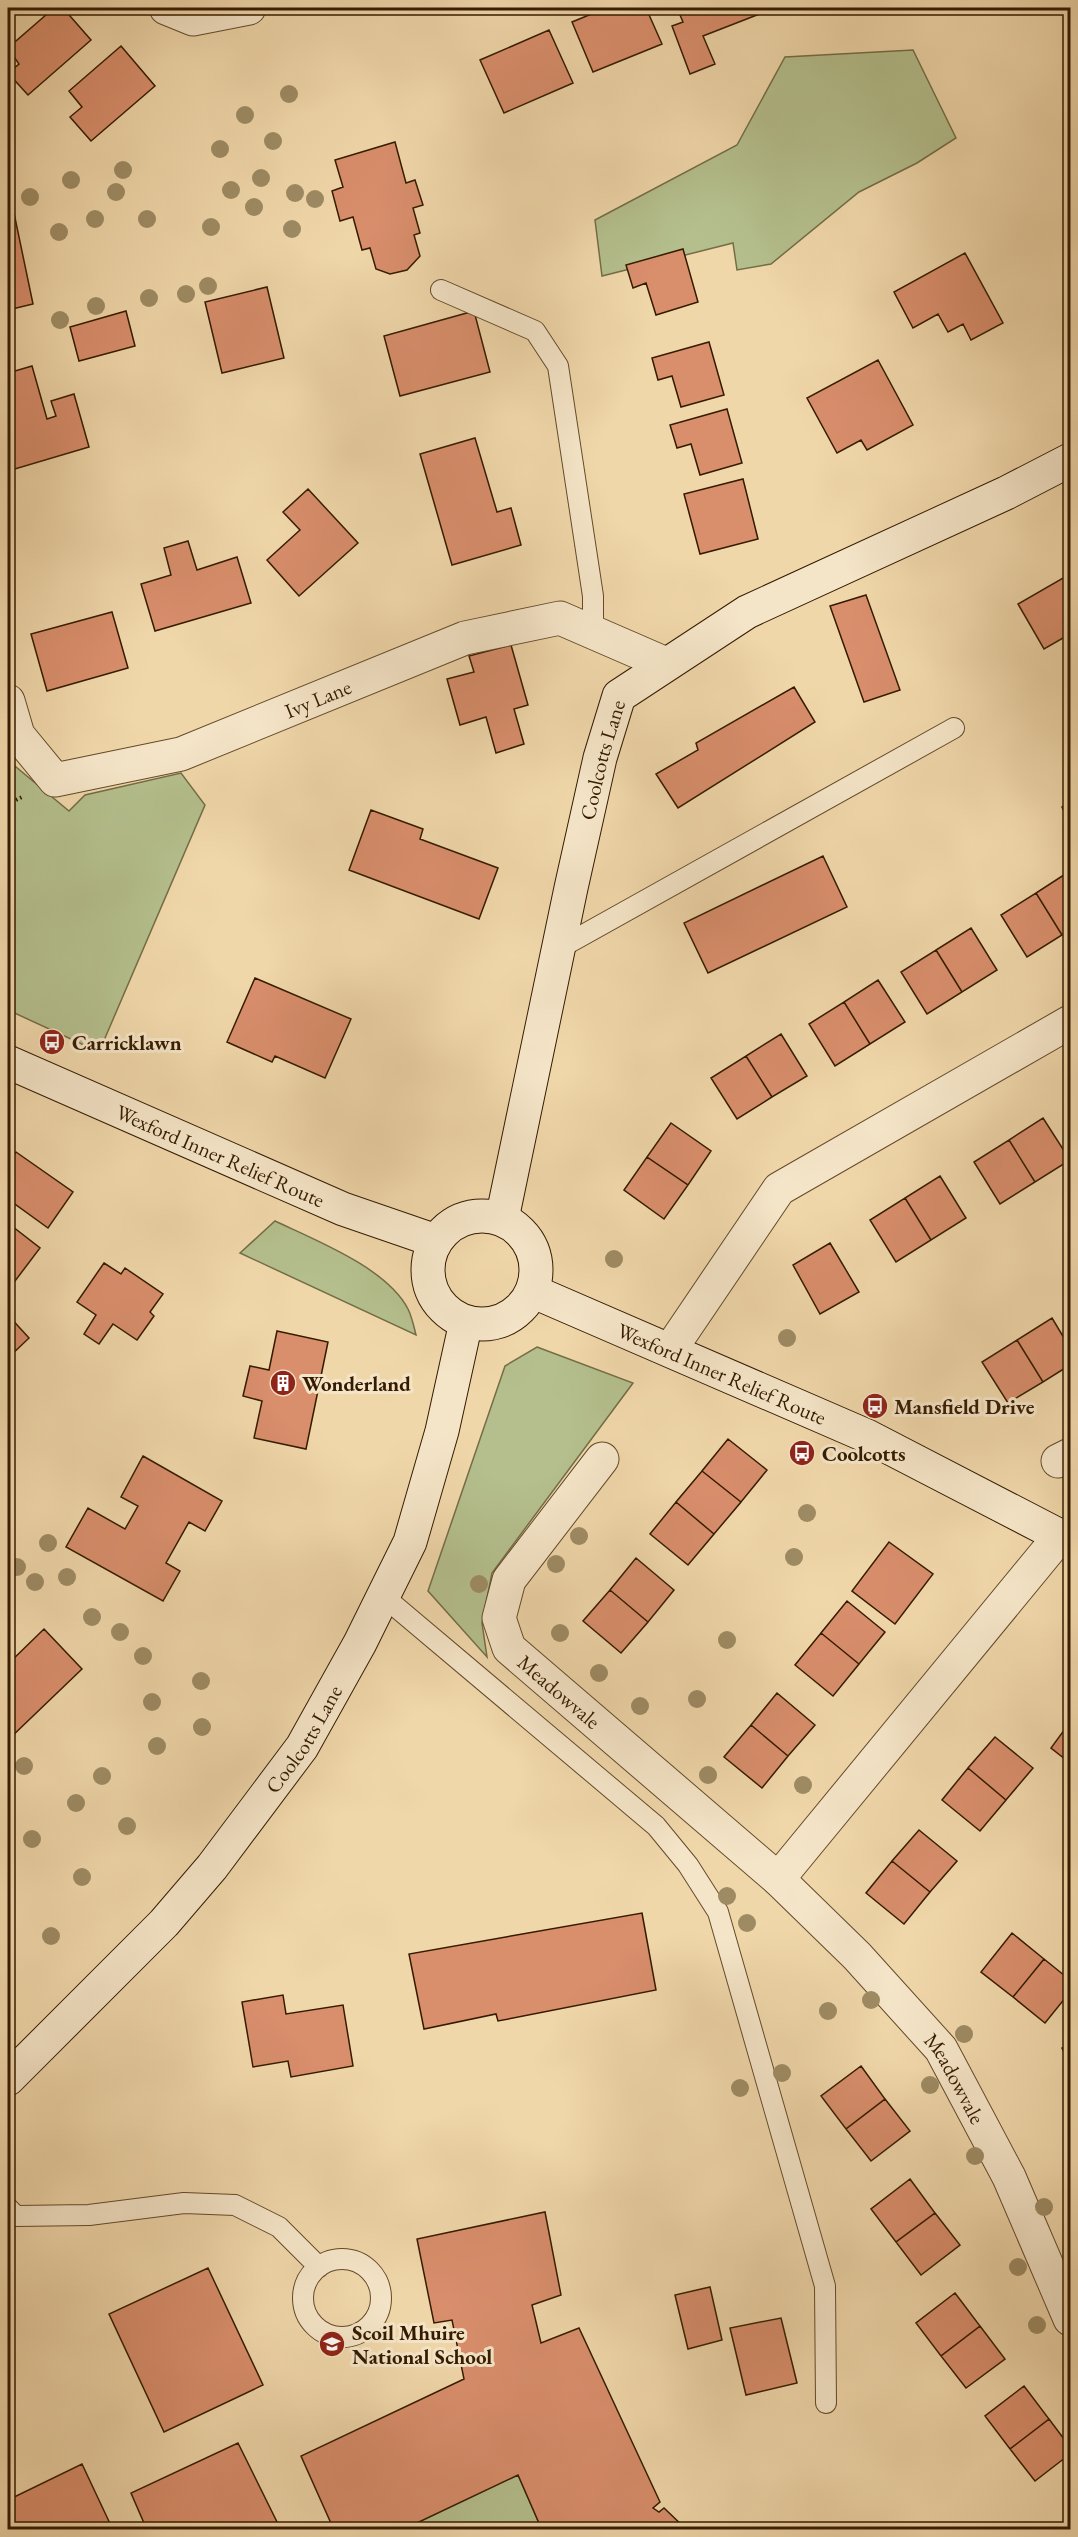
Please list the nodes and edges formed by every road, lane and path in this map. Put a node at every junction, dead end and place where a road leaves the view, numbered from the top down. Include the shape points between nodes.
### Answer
1 (166, 8) edge
2 (249, 8) edge
3 (441, 290) dead end
4 (1071, 460) edge
5 (593, 631) junction
6 (666, 664) junction
7 (8, 701) edge
8 (954, 728) dead end
9 (558, 949) junction
10 (1071, 1022) edge
11 (8, 1062) edge
12 (502, 1219) junction
13 (436, 1241) junction
14 (532, 1291) junction
15 (466, 1322) junction
16 (670, 1350) junction
17 (602, 1459) dead end
18 (1065, 1540) edge
19 (383, 1596) junction
20 (778, 1879) junction
21 (8, 2079) edge
22 (8, 2208) edge
23 (319, 2266) junction
24 (1071, 2319) edge
25 (826, 2403) dead end

1 - 2 street via 193,19
3 - 5 lane via 535,331 558,366 593,596
4 - 6 street, Coolcotts Lane via 747,612
5 - 6 street, Ivy Lane
5 - 7 street, Ivy Lane via 560,618 465,638 181,754 55,780 18,735
6 - 9 street, Coolcotts Lane via 619,696 600,758
8 - 9 lane
9 - 12 street, Coolcotts Lane
10 - 16 street via 779,1189
11 - 13 street, Wexford Inner Relief Route via 343,1209
12 - 13 street via 465,1218 448,1227
12 - 14 street via 517,1229 535,1258
13 - 15 street via 427,1272 431,1288 439,1303
14 - 15 street via 512,1315 497,1322
14 - 16 street, Wexford Inner Relief Route
15 - 19 street, Coolcotts Lane via 442,1431 410,1542
16 - 18 street, Wexford Inner Relief Route via 867,1436
17 - 20 street, Meadowvale via 509,1580 499,1618 508,1648
18 - 20 street
19 - 21 street, Coolcotts Lane via 302,1747 212,1867 164,1923
19 - 25 lane via 656,1826 688,1865 718,1912 825,2286
20 - 24 street, Meadowvale via 857,1956 941,2049 1009,2177
22 - 23 lane via 16,2216 89,2215 184,2203 236,2205 279,2227
23 - 23 lane via 344,2259 356,2261 376,2278 381,2290 378,2316 360,2334 334,2337 312,2324 305,2313 304,2287

